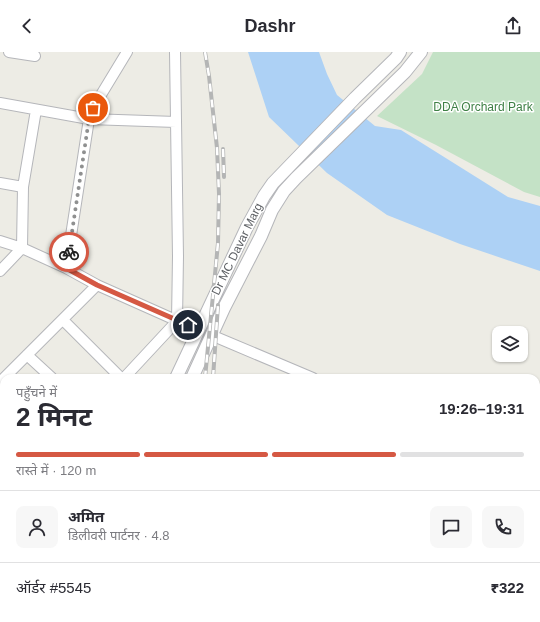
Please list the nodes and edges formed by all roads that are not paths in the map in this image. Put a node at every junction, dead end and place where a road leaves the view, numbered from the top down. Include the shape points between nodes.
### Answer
1 (9, 52) edge
2 (127, 52) edge
3 (175, 52) edge
4 (400, 52) edge
5 (421, 52) edge
6 (35, 56) dead end
7 (0, 102) edge
8 (36, 110) junction
9 (89, 119) junction
10 (176, 122) junction
11 (291, 174) junction
12 (0, 184) edge
13 (23, 187) junction
14 (251, 220) junction
15 (264, 228) junction
16 (0, 241) edge
17 (22, 248) junction
18 (66, 268) junction
19 (0, 271) edge
20 (97, 285) junction
21 (63, 320) junction
22 (177, 321) junction
23 (198, 330) junction
24 (211, 336) junction
25 (27, 355) junction
26 (8, 374) edge
27 (48, 374) edge
28 (117, 374) edge
29 (128, 374) edge
30 (178, 374) edge
31 (194, 374) edge
32 (303, 374) edge

1 - 6 street
2 - 9 street
3 - 10 street
4 - 11 street via 355,98
5 - 11 street via 405,72 366,110
7 - 8 street
8 - 9 street
8 - 13 street
9 - 10 street
9 - 18 street
10 - 22 street
11 - 14 street, Dr MC Davar Marg via 273,183
11 - 15 street
12 - 13 street
13 - 17 street
14 - 15 street
14 - 23 street, Dr MC Davar Marg
15 - 24 street
16 - 17 street
17 - 18 street
17 - 19 street
18 - 20 street
20 - 21 street
20 - 22 street
21 - 25 street
21 - 28 street
22 - 23 street
22 - 29 street
23 - 30 street, Dr MC Davar Marg
24 - 31 street
24 - 32 street
25 - 26 street
25 - 27 street

